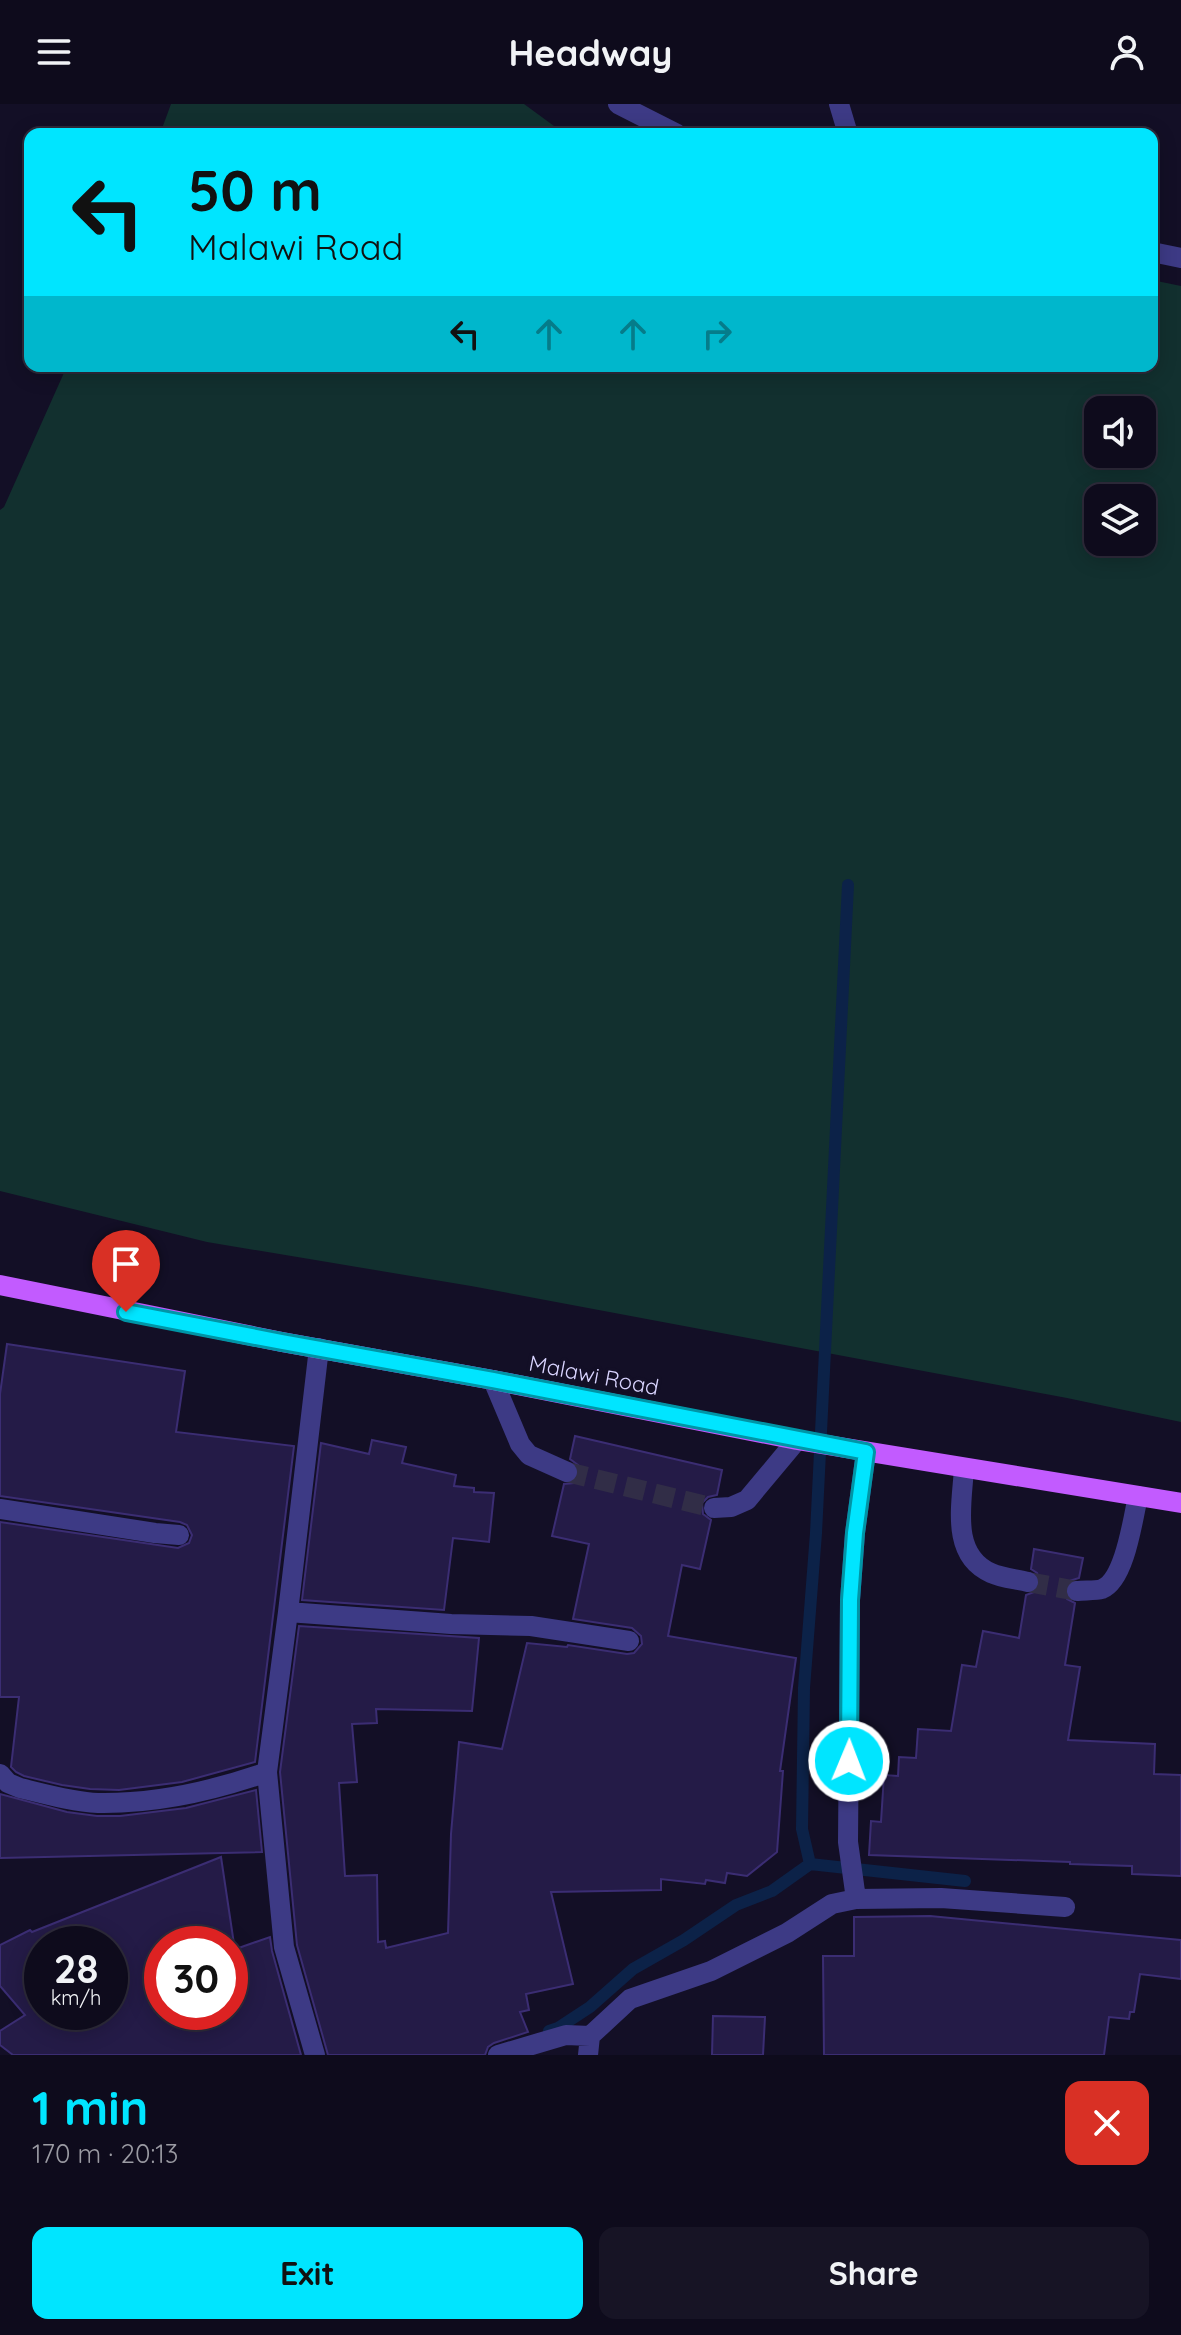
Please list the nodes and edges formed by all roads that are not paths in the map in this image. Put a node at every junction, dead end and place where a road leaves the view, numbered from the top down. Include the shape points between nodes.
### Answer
1 (618, 104) edge
2 (839, 104) edge
3 (665, 128) edge
4 (846, 128) edge
5 (1158, 253) edge
6 (1181, 258) edge
7 (0, 1285) edge
8 (319, 1348) junction
9 (493, 1380) junction
10 (797, 1440) junction
11 (866, 1452) junction
12 (964, 1468) junction
13 (567, 1472) tunnel mouth
14 (1138, 1496) junction
15 (1181, 1503) edge
16 (714, 1508) tunnel mouth
17 (0, 1509) edge
18 (179, 1535) dead end
19 (1028, 1582) tunnel mouth
20 (1077, 1591) tunnel mouth
21 (288, 1612) junction
22 (629, 1641) dead end
23 (267, 1772) junction
24 (0, 1774) edge
25 (854, 1889) junction
26 (1065, 1907) dead end
27 (589, 2046) edge
28 (315, 2055) edge
29 (498, 2055) edge

1 - 3 street
2 - 4 street
5 - 6 street
7 - 8 main road, Malawi Road
8 - 9 main road, Malawi Road
8 - 21 street
9 - 10 main road, Malawi Road
9 - 13 street via 520,1444 529,1455
10 - 11 main road, Malawi Road
10 - 16 street via 747,1500
11 - 12 main road, Malawi Road
11 - 25 street via 850,1600 848,1842
12 - 14 main road, Malawi Road
12 - 19 street via 961,1535 971,1558 990,1572
14 - 15 main road, Malawi Road
14 - 20 street via 1115,1579 1102,1589
17 - 18 street
21 - 22 street via 531,1626
21 - 23 street
23 - 24 street via 179,1796 95,1803 20,1788
23 - 28 street via 284,1947
25 - 26 street
25 - 27 street via 787,1933 711,1971 630,1999
27 - 29 street via 566,2035

